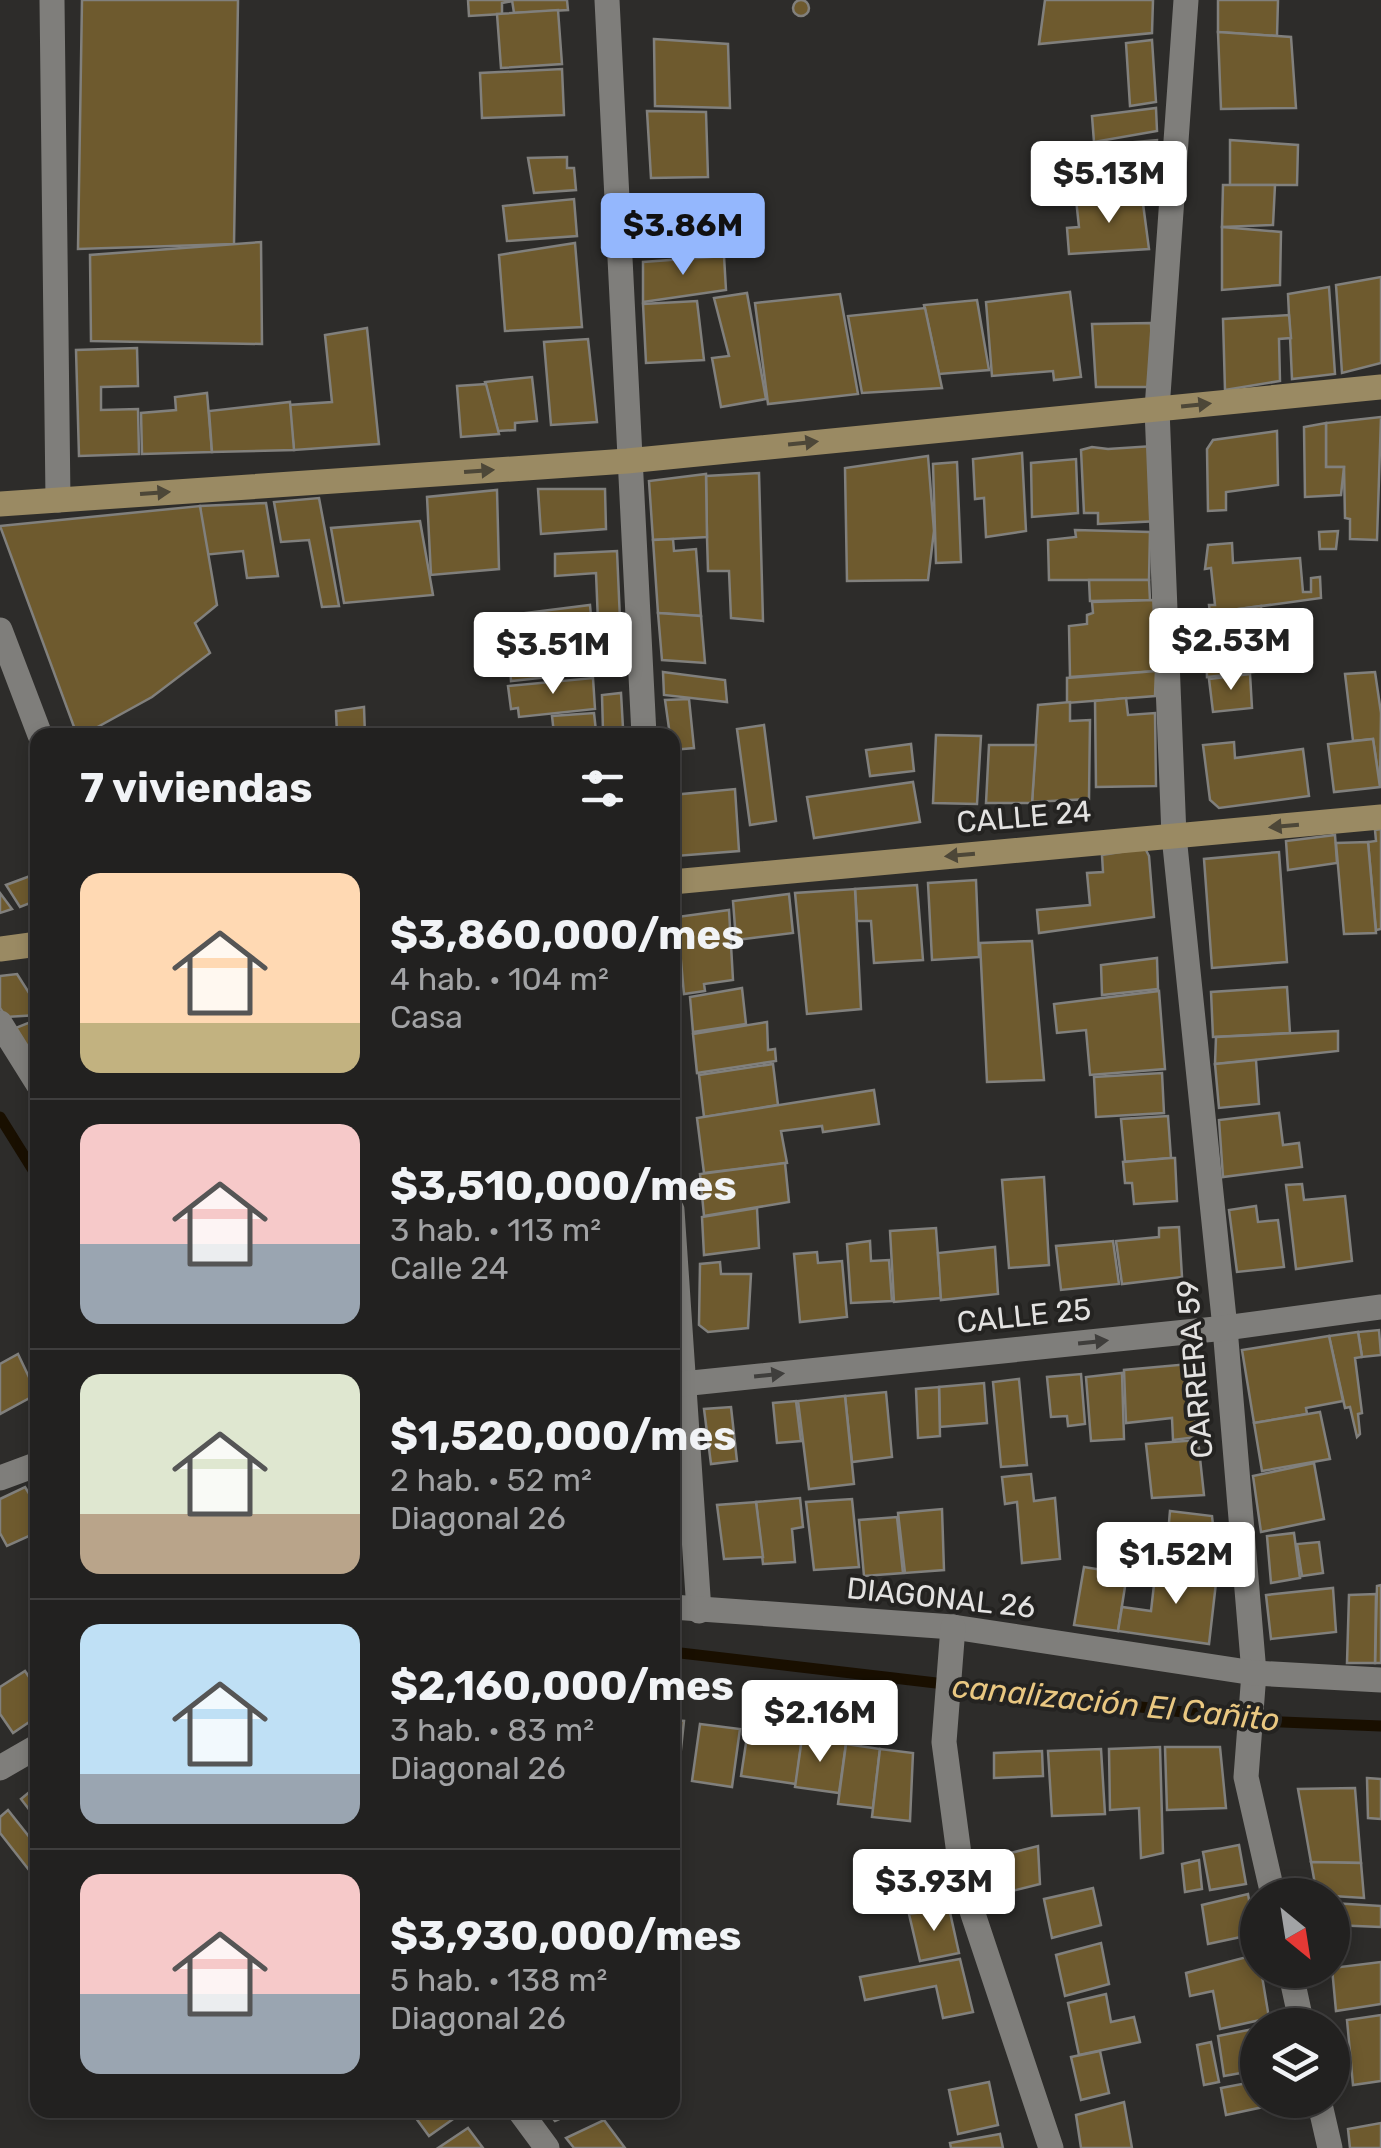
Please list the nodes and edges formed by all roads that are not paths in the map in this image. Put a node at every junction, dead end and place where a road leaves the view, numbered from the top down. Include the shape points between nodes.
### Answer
1 (52, 0) edge
2 (606, 0) edge
3 (1186, 0) edge
4 (1381, 387) edge
5 (1157, 409) junction
6 (628, 461) junction
7 (58, 500) junction
8 (0, 504) edge
9 (0, 630) edge
10 (37, 728) edge
11 (644, 728) edge
12 (1381, 817) edge
13 (1174, 836) junction
14 (680, 881) edge
15 (30, 945) edge
16 (0, 950) edge
17 (0, 1022) edge
18 (30, 1071) edge
19 (1381, 1307) edge
20 (1225, 1328) junction
21 (680, 1384) edge
22 (680, 1406) edge
23 (30, 1467) edge
24 (0, 1478) edge
25 (680, 1608) edge
26 (699, 1610) junction
27 (952, 1633) junction
28 (1253, 1679) junction
29 (1381, 1680) edge
30 (30, 1751) edge
31 (0, 1768) edge
32 (1268, 1878) edge
33 (525, 2118) edge
34 (1323, 2118) edge
35 (547, 2148) edge
36 (1050, 2148) edge
37 (1330, 2148) edge

1 - 7 street
2 - 6 street
3 - 5 street, CARRERA 59
5 -> 4 main road
6 -> 5 main road
5 - 13 street, CARRERA 59
7 -> 6 main road
6 - 11 street
7 - 8 main road
9 - 10 street
12 -> 13 main road, CALLE 24
13 -> 14 main road, CALLE 24
13 - 20 street, CARRERA 59
15 - 16 main road
17 - 18 street
19 - 20 street, CALLE 25
21 -> 20 street, CALLE 25
20 - 28 street, CARRERA 59
22 - 26 street
23 - 24 street
25 - 26 street, DIAGONAL 26
26 - 27 street, DIAGONAL 26
27 - 28 street, DIAGONAL 26
27 - 36 street via 944,1742 963,1884
28 - 29 street, DIAGONAL 26
28 - 32 street, CARRERA 59 via 1246,1777
30 - 31 street
33 - 35 street
34 - 37 street

